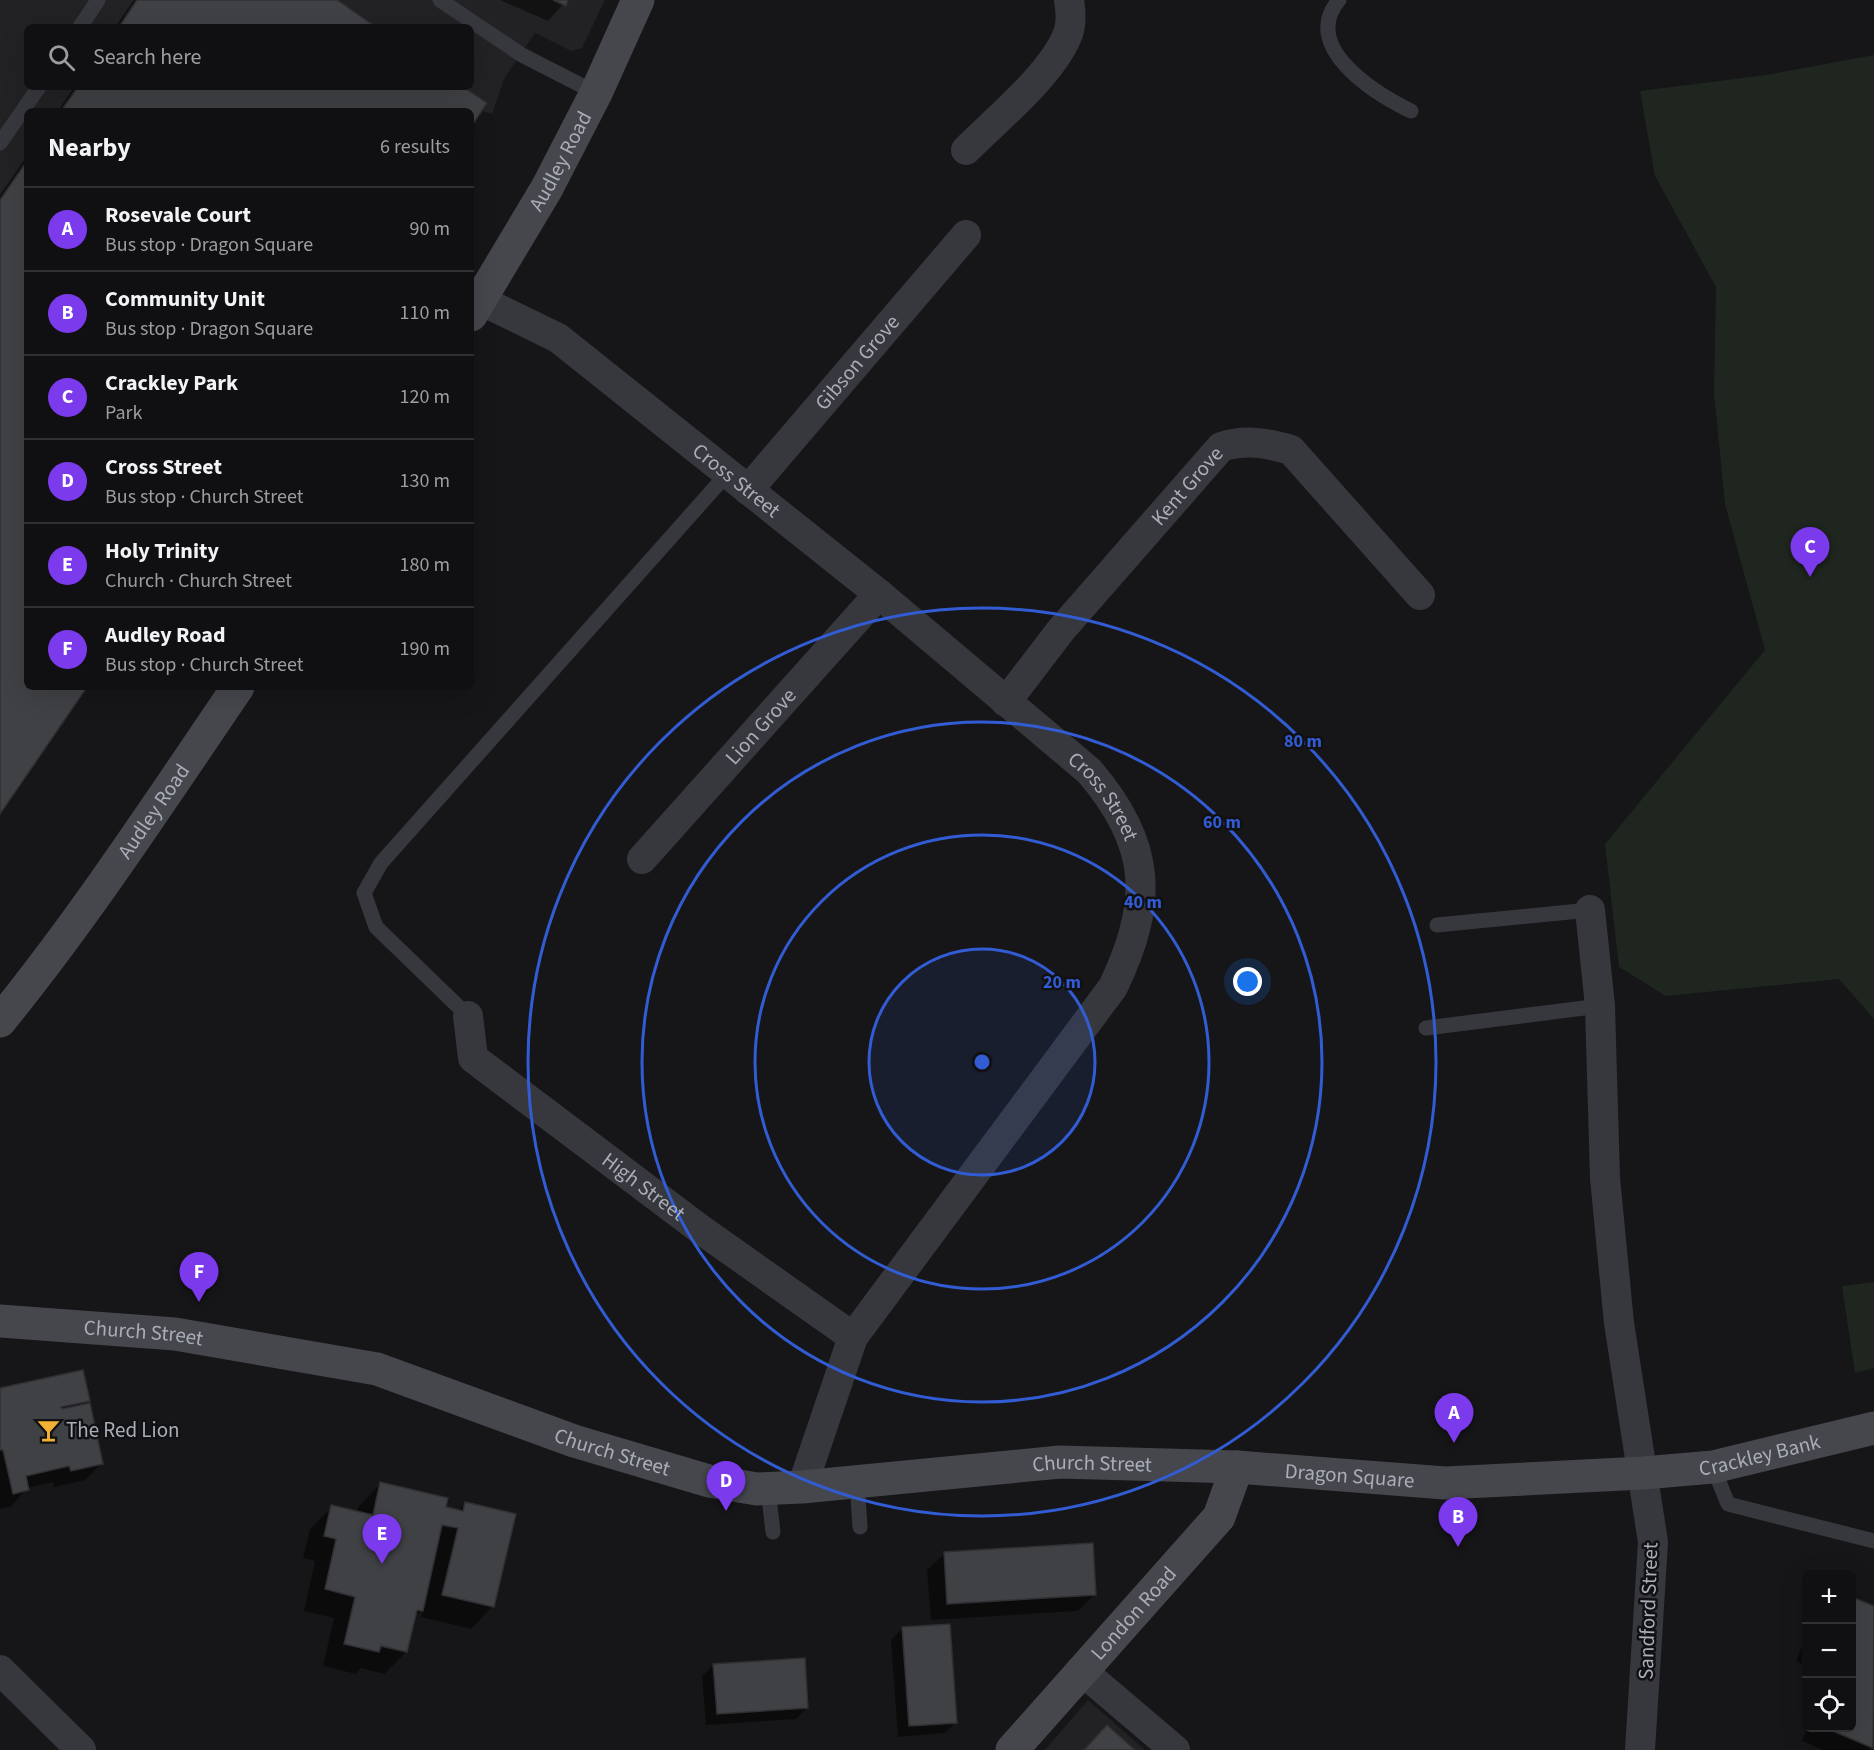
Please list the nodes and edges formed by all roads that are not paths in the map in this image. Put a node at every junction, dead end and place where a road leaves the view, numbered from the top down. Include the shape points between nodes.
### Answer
1 (98, 0) edge
2 (440, 0) edge
3 (638, 0) edge
4 (1069, 0) edge
5 (1339, 0) edge
6 (82, 24) edge
7 (37, 90) edge
8 (596, 93) junction
9 (24, 108) edge
10 (24, 109) edge
11 (1411, 111) dead end
12 (0, 143) edge
13 (966, 150) dead end
14 (966, 235) dead end
15 (476, 307) edge
16 (737, 482) junction
17 (879, 594) junction
18 (1420, 595) dead end
19 (236, 690) edge
20 (1006, 702) junction
21 (642, 859) dead end
22 (1590, 910) joint
23 (1437, 925) dead end
24 (1600, 1006) junction
25 (468, 1016) joint
26 (0, 1021) edge
27 (1426, 1028) dead end
28 (0, 1321) edge
29 (853, 1337) junction
30 (1874, 1428) edge
31 (1237, 1467) junction
32 (1713, 1467) junction
33 (1643, 1473) junction
34 (857, 1482) junction
35 (802, 1487) junction
36 (768, 1489) junction
37 (860, 1527) dead end
38 (773, 1532) dead end
39 (1874, 1541) edge
40 (0, 1670) edge
41 (1081, 1670) junction
42 (81, 1750) edge
43 (1012, 1750) edge
44 (1174, 1750) edge
45 (1640, 1750) edge

1 - 6 lane
2 - 8 lane via 522,55
3 - 8 street, Audley Road
4 - 13 street via 1067,36 1047,69
5 - 11 lane via 1328,16 1329,37 1341,61 1358,80
7 - 9 lane
8 - 15 street, Audley Road via 547,188
10 - 12 lane
14 - 16 street, Gibson Grove
15 - 16 street, Cross Street via 558,338
16 - 17 street, Cross Street
16 - 25 lane via 381,863 364,893 376,927
17 - 20 street, Cross Street
17 - 21 street, Lion Grove
18 - 20 street, Kent Grove via 1291,450 1243,441 1221,447 1061,630
19 - 26 street, Audley Road via 126,853
20 - 29 street, Cross Street via 1089,771 1113,798 1139,865 1139,917 1130,951 1113,987
22 - 23 lane
22 - 24 street, Sandford Street
24 - 27 lane
24 - 33 street, Sandford Street via 1605,1178 1619,1323
25 - 29 street, High Street via 473,1058 700,1229
28 - 36 street, Church Street via 175,1334 377,1369 608,1451 709,1481
29 - 35 street, Cross Street
30 - 32 street, Crackley Bank
31 - 33 street, Dragon Square via 1444,1483
31 - 34 street, Church Street via 1060,1462
31 - 41 street, London Road via 1219,1517
32 - 33 street, Crackley Bank
32 - 39 lane via 1728,1504
33 - 45 street, Sandford Street via 1653,1542
34 - 35 street, Church Street
34 - 37 lane
35 - 36 street, Church Street
36 - 38 lane
40 - 42 street
41 - 43 street, London Road
41 - 44 street

